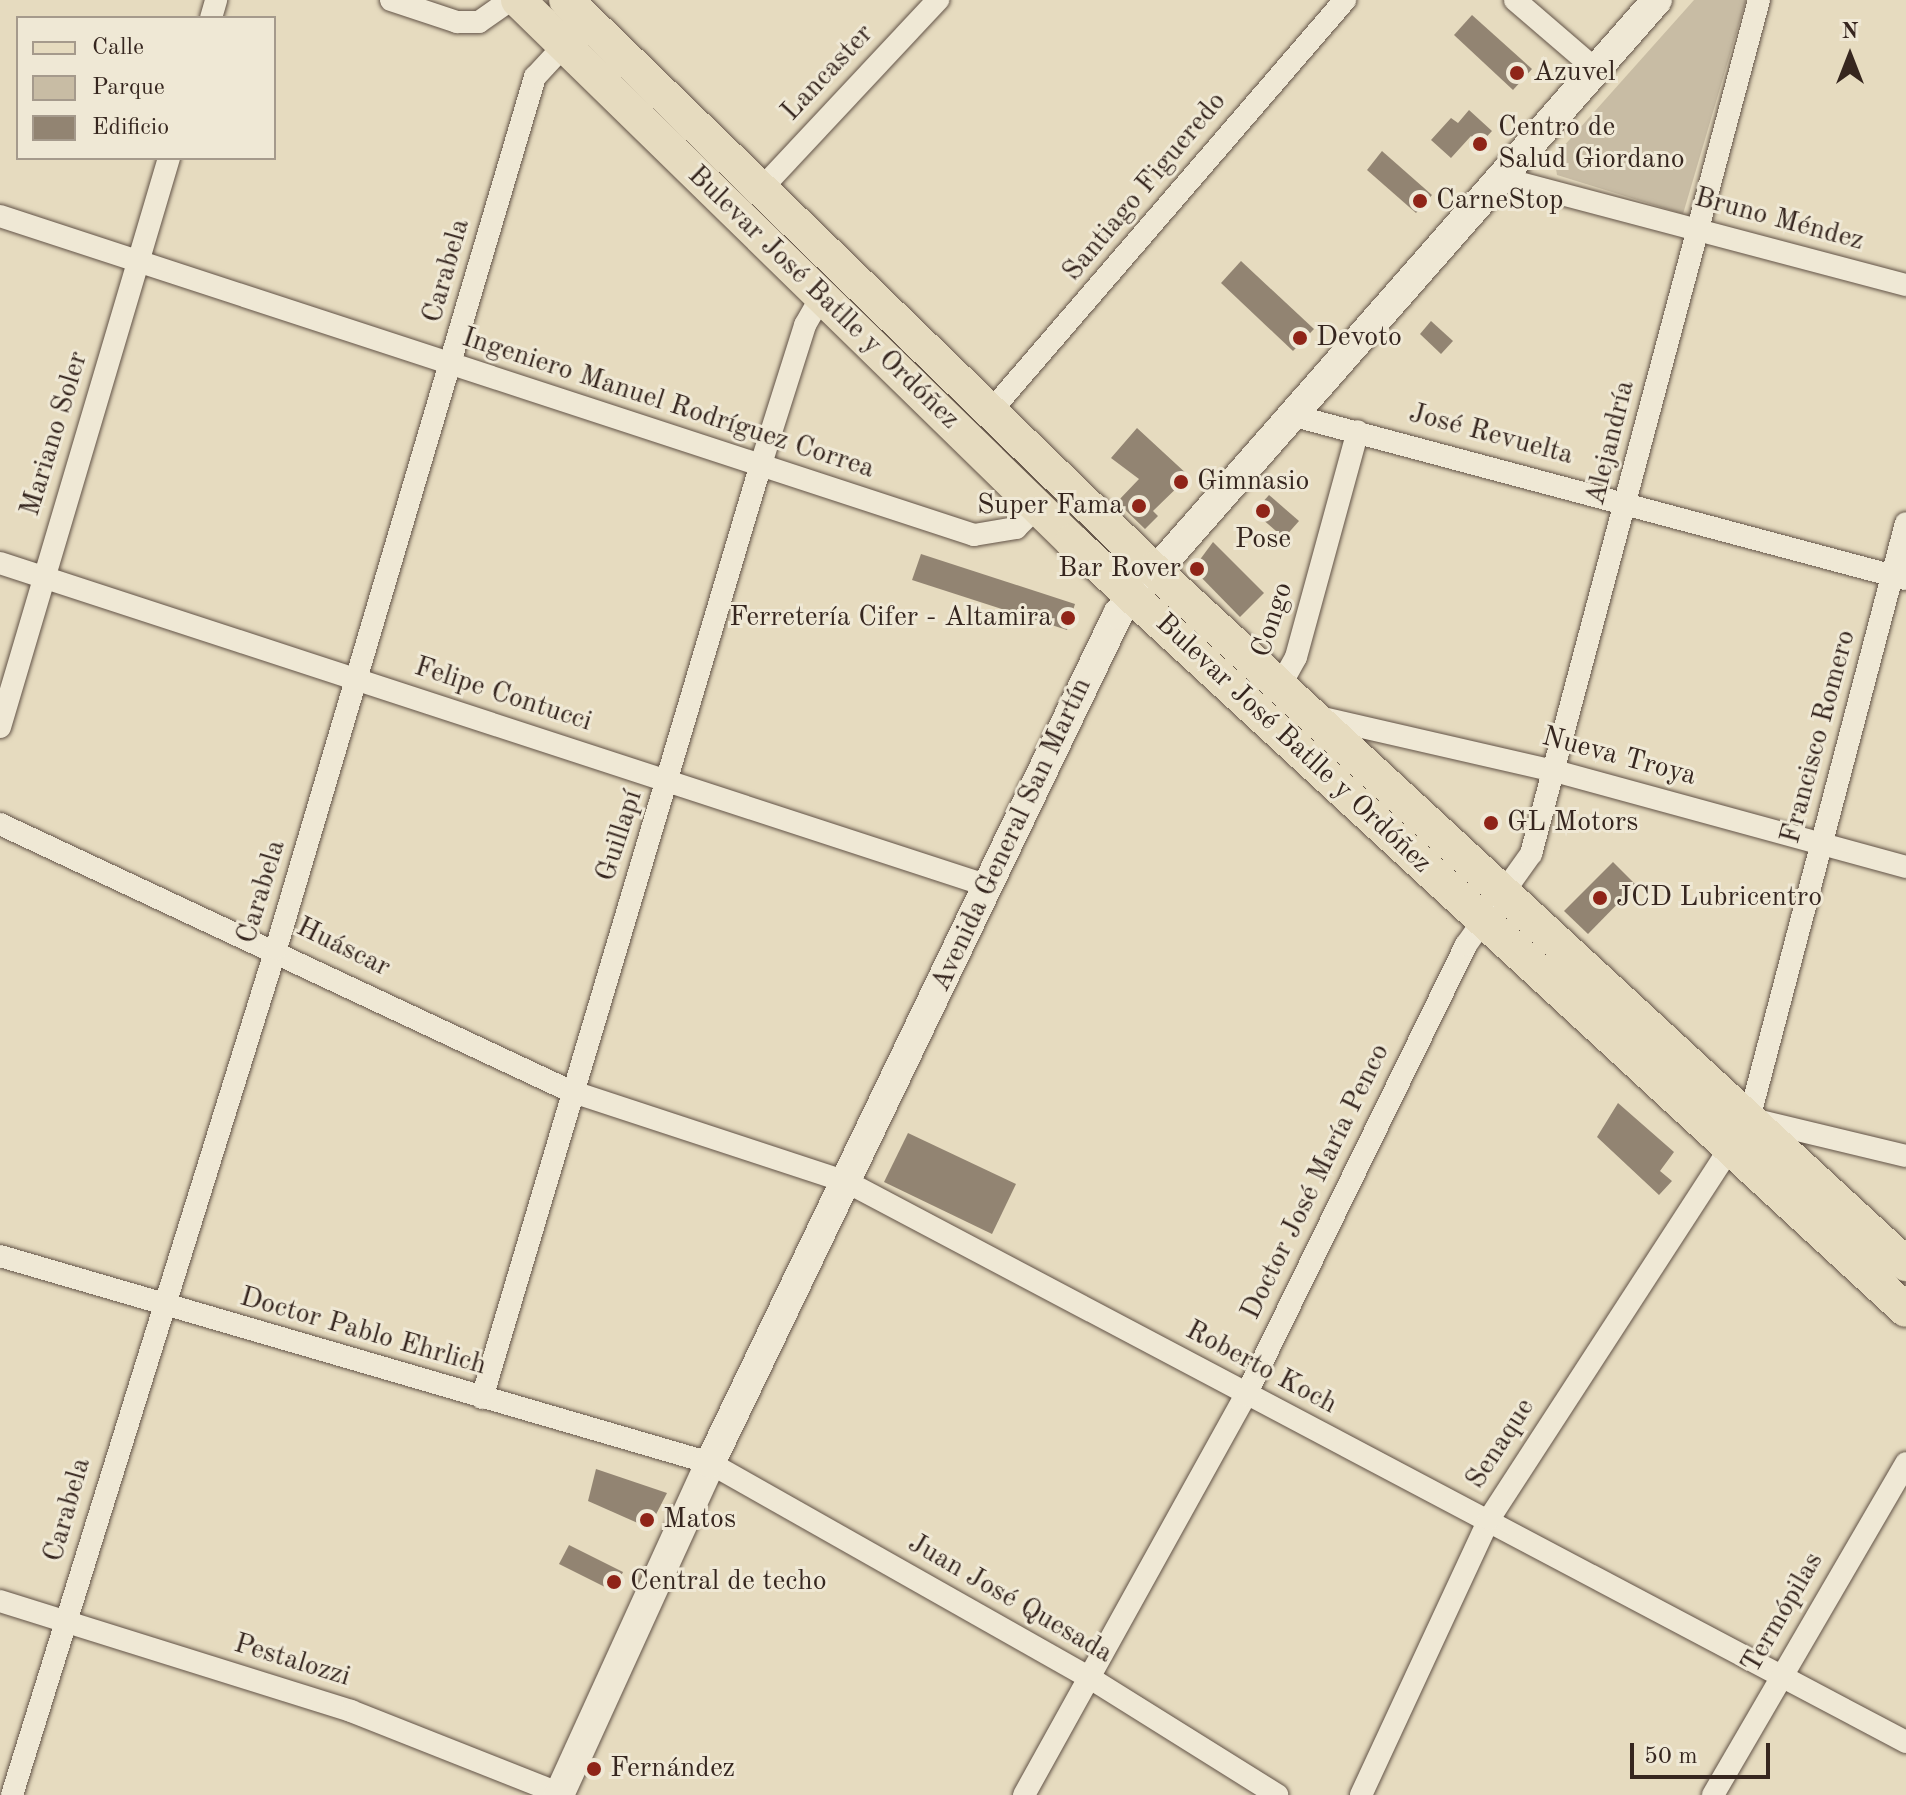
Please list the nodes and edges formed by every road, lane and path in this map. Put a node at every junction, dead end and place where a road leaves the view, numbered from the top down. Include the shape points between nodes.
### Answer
1 (391, 0) edge
2 (511, 0) edge
3 (518, 0) edge
4 (938, 0) edge
5 (1345, 0) edge
6 (1515, 0) edge
7 (1657, 0) edge
8 (1759, 0) edge
9 (573, 22) edge
10 (1594, 68) junction
11 (168, 160) edge
12 (1497, 177) junction
13 (762, 188) junction
14 (0, 216) edge
15 (1695, 229) junction
16 (138, 262) junction
17 (1906, 285) edge
18 (822, 296) junction
19 (451, 366) junction
20 (990, 412) junction
21 (1291, 415) junction
22 (1358, 431) junction
23 (761, 464) junction
24 (1628, 502) junction
25 (1037, 507) junction
26 (1906, 523) edge
27 (0, 563) edge
28 (1153, 569) junction
29 (1899, 577) edge
30 (44, 578) junction
31 (1132, 596) junction
32 (358, 679) junction
33 (1280, 686) junction
34 (1313, 716) junction
35 (0, 727) edge
36 (1555, 771) junction
37 (670, 780) junction
38 (0, 824) edge
39 (1822, 845) junction
40 (1906, 867) edge
41 (988, 886) junction
42 (1495, 907) junction
43 (276, 949) junction
44 (570, 1091) junction
45 (1749, 1119) junction
46 (1732, 1149) junction
47 (1906, 1156) edge
48 (847, 1182) junction
49 (0, 1256) edge
50 (1906, 1264) edge
51 (160, 1304) junction
52 (1906, 1310) edge
53 (1246, 1395) junction
54 (482, 1398) junction
55 (710, 1463) junction
56 (1906, 1463) edge
57 (1489, 1519) junction
58 (0, 1601) edge
59 (66, 1622) junction
60 (1781, 1675) junction
61 (1090, 1678) junction
62 (1906, 1742) edge
63 (560, 1794) edge
64 (12, 1795) edge
65 (1024, 1795) edge
66 (1277, 1795) edge
67 (1361, 1795) edge
68 (1713, 1795) edge

1 - 2 street via 457,22 479,22
3 - 9 main road, Bulevar José Batlle y Ordóñez
4 - 13 street, Lancaster
5 - 20 street, Santiago Figueredo
6 - 10 street
7 - 10 main road, Avenida General San Martín
8 - 15 street, Alejandría
9 - 13 main road, Bulevar José Batlle y Ordóñez
9 - 18 main road, Bulevar José Batlle y Ordóñez
9 - 19 street, Carabela via 535,77
10 - 12 main road, Avenida General San Martín
11 - 16 street, Mariano Soler
12 - 15 street, Bruno Méndez
12 - 21 main road, Avenida General San Martín
13 - 20 main road, Bulevar José Batlle y Ordóñez
14 - 16 street, Ingeniero Manuel Rodríguez Correa
15 - 17 street, Bruno Méndez
15 - 24 street, Alejandría
16 - 19 street, Ingeniero Manuel Rodríguez Correa
16 - 30 street, Mariano Soler
18 - 23 street, Guillapí via 805,325
18 - 25 main road, Bulevar José Batlle y Ordóñez
19 - 23 street, Ingeniero Manuel Rodríguez Correa
19 - 32 street, Carabela
20 - 28 main road, Bulevar José Batlle y Ordóñez
21 - 22 street, José Revuelta
21 - 28 main road, Avenida General San Martín
22 - 24 street, José Revuelta
22 - 33 street, Congo via 1296,657
23 - 25 street, Ingeniero Manuel Rodríguez Correa via 974,535 1016,528
23 - 37 street, Guillapí
24 - 29 street, José Revuelta
24 - 36 street, Alejandría
25 - 31 main road, Bulevar José Batlle y Ordóñez
26 - 29 street, Francisco Romero
27 - 30 street, Felipe Contucci
28 - 31 main road, Avenida General San Martín
28 - 33 main road, Bulevar José Batlle y Ordóñez
29 - 39 street, Francisco Romero
30 - 32 street, Felipe Contucci
30 - 35 street, Mariano Soler
31 - 41 main road, Avenida General San Martín via 1111,626
31 - 42 main road, Bulevar José Batlle y Ordóñez
32 - 37 street, Felipe Contucci
32 - 43 street, Carabela
33 - 34 main road, Bulevar José Batlle y Ordóñez
34 - 36 street, Nueva Troya
34 - 42 main road, Bulevar José Batlle y Ordóñez
36 - 39 street, Nueva Troya
36 - 42 street, Alejandría via 1531,854
37 - 41 street, Felipe Contucci
37 - 44 street, Guillapí
38 - 43 street, Huáscar
39 - 40 street, Nueva Troya
39 - 45 street, Francisco Romero
41 - 48 main road, Avenida General San Martín
42 - 45 main road, Bulevar José Batlle y Ordóñez
42 - 46 main road, Bulevar José Batlle y Ordóñez
42 - 53 street, Doctor José María Penco via 1466,945
43 - 44 street, Huáscar
43 - 51 street, Carabela
44 - 48 street, Roberto Koch
44 - 54 street, Guillapí
45 - 46 street, Francisco Romero
45 - 47 street
45 - 50 main road, Bulevar José Batlle y Ordóñez
46 - 52 main road, Bulevar José Batlle y Ordóñez
46 - 57 street, Senaque
48 - 53 street, Roberto Koch
48 - 55 main road, Avenida General San Martín
49 - 51 street, Doctor Pablo Ehrlich
51 - 54 street, Doctor Pablo Ehrlich
51 - 59 street, Carabela
53 - 57 street, Roberto Koch
53 - 61 street, Doctor José María Penco
54 - 55 street, Doctor Pablo Ehrlich
55 - 61 street, Juan José Quesada
55 - 63 main road, Avenida General San Martín
56 - 60 street, Termópilas
57 - 60 street, Roberto Koch
57 - 67 street, Senaque
58 - 59 street, Pestalozzi
59 - 63 street, Pestalozzi via 351,1711
59 - 64 street, Carabela
60 - 62 street, Roberto Koch
60 - 68 street, Termópilas
61 - 65 street, Doctor José María Penco
61 - 66 street, Juan José Quesada

